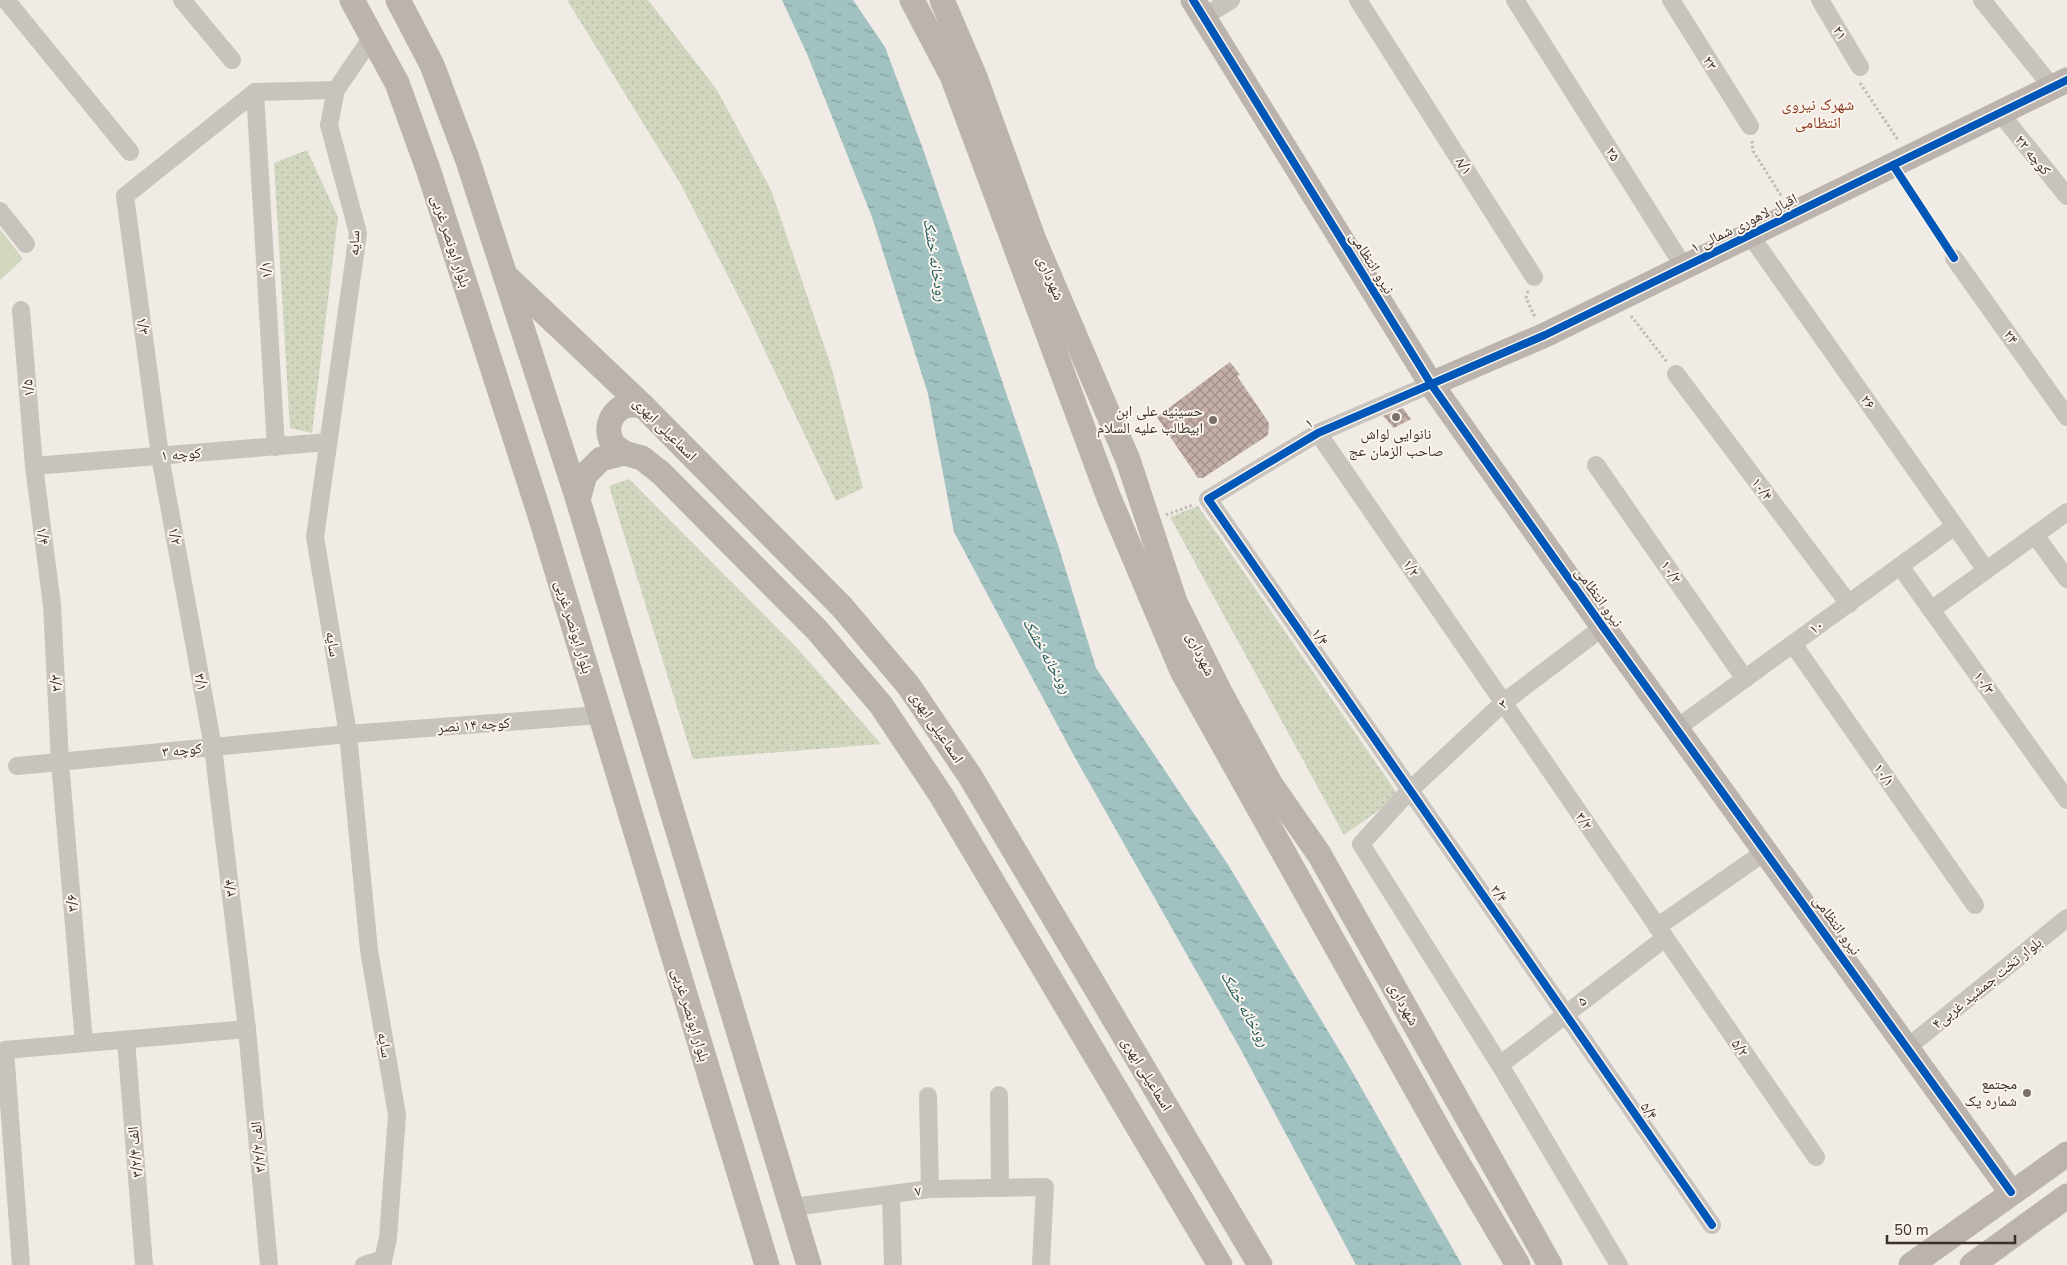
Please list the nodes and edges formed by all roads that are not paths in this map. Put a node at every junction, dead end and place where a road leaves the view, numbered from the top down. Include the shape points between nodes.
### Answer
1 (6, 0) edge
2 (182, 0) edge
3 (352, 0) edge
4 (398, 0) edge
5 (912, 0) edge
6 (942, 0) edge
7 (1231, 0) edge
8 (1358, 0) edge
9 (1516, 0) edge
10 (1671, 0) edge
11 (1820, 0) edge
12 (1982, 0) edge
13 (1198, 9) edge
14 (372, 36) junction
15 (232, 60) dead end
16 (1860, 67) road end
17 (2060, 84) edge
18 (336, 90) junction
19 (255, 92) junction
20 (2000, 113) junction
21 (1750, 126) road end
22 (130, 152) dead end
23 (2067, 196) edge
24 (0, 211) edge
25 (1750, 235) junction
26 (26, 244) dead end
27 (1954, 258) dead end
28 (1684, 267) junction
29 (504, 275) junction
30 (1534, 278) road end
31 (21, 310) dead end
32 (1676, 374) road end
33 (1431, 384) junction
34 (643, 406) junction
35 (2067, 417) edge
36 (1318, 433) junction
37 (328, 442) junction
38 (276, 447) junction
39 (624, 453) junction
40 (160, 456) junction
41 (1596, 465) dead end
42 (34, 466) junction
43 (1208, 499) joint
44 (578, 500) junction
45 (2067, 512) edge
46 (1955, 526) junction
47 (2035, 535) junction
48 (1900, 566) junction
49 (1986, 570) junction
50 (2067, 579) edge
51 (1849, 604) junction
52 (52, 605) joint
53 (1931, 610) junction
54 (190, 616) joint
55 (1603, 627) junction
56 (1793, 644) junction
57 (1745, 679) junction
58 (1503, 703) junction
59 (600, 715) junction
60 (1677, 728) junction
61 (348, 734) junction
62 (213, 747) junction
63 (60, 762) junction
64 (17, 766) dead end
65 (1410, 790) junction
66 (2067, 800) edge
67 (1766, 852) junction
68 (1975, 905) dead end
69 (2067, 918) edge
70 (1661, 933) junction
71 (715, 953) junction
72 (675, 964) junction
73 (1565, 1014) junction
74 (247, 1029) junction
75 (126, 1040) junction
76 (84, 1043) junction
77 (1908, 1047) junction
78 (1500, 1065) junction
79 (999, 1095) dead end
80 (928, 1096) dead end
81 (2067, 1154) edge
82 (1816, 1157) dead end
83 (1000, 1188) junction
84 (930, 1189) junction
85 (2011, 1192) junction
86 (891, 1194) junction
87 (2067, 1196) edge
88 (792, 1207) junction
89 (1712, 1225) dead end
90 (383, 1262) edge
91 (1041, 1263) dead end
92 (21, 1265) edge
93 (144, 1265) edge
94 (269, 1265) edge
95 (364, 1265) edge
96 (767, 1265) edge
97 (810, 1265) edge
98 (893, 1265) edge
99 (1220, 1265) edge
100 (1260, 1265) edge
101 (1518, 1265) edge
102 (1550, 1265) edge
103 (1618, 1265) edge
104 (1911, 1265) edge
105 (1972, 1265) edge

1 - 22 street
2 - 15 street
3 - 14 main road, بلوار ابونصر غربی
4 - 29 main road via 432,65 467,158
5 - 101 main road, شهرداری via 952,76 1109,498 1182,672 1444,1140
6 - 102 main road, شهرداری via 975,77 1034,240 1128,460 1176,602 1271,785 1319,854
7 - 13 street
8 - 30 street, ۸/۱
9 - 28 street, ۲۵
10 - 21 street, ۲۳
11 - 16 street, ۲۱
12 - 17 street
13 - 33 main road, نیرو انتظامی
14 - 18 street, سایه
14 - 59 main road, بلوار ابونصر غربی via 397,83 428,169 538,509
17 - 20 main road, اقبال لاهوری شمالی ۱
18 - 19 street
18 - 37 street, سایه via 329,124 358,233
19 - 38 street, ۱/۱
19 - 40 street, ۱/۳ via 125,196
20 - 23 street, کوچه ۲۲
20 - 25 main road, اقبال لاهوری شمالی ۱
24 - 26 street
25 - 28 main road, اقبال لاهوری شمالی ۱
25 - 46 street, ۲۶
27 - 35 street, ۲۴
28 - 33 main road, اقبال لاهوری شمالی ۱ via 1545,335
29 - 34 main road, اسماعیلی ابهری
29 - 44 main road
31 - 42 street, ۱/۵
32 - 51 street, ۱۰/۴
33 - 36 street, ۱
33 - 55 main road, نیرو انتظامی
34 - 39 main road via 618,409 610,420 609,432 614,445
34 - 100 main road, اسماعیلی ابهری via 842,607 908,685 970,776
36 - 43 street, ۱
36 - 58 street, ۱/۲
37 - 38 street, کوچه ۱
37 - 61 street, سایه via 315,536
38 - 40 street, کوچه ۱
39 - 44 main road via 601,459 585,475
39 - 99 main road via 642,458 661,473 817,630 881,705 941,795
40 - 42 street, کوچه ۱
40 - 54 street, ۱/۲
41 - 57 street, ۱۰/۲
42 - 52 street, ۱/۴
43 - 65 street, ۱/۴
44 - 71 main road
45 - 47 street
46 - 48 street, ۱۰
46 - 49 street, ۲۶
47 - 49 street
47 - 50 street
48 - 51 street, ۱۰
48 - 53 street, ۱۰/۳
49 - 53 street
51 - 56 street, ۱۰
52 - 63 street, ۳/۳
53 - 66 street, ۱۰/۳
54 - 62 street, ۳/۱
55 - 58 street, ۳
55 - 60 main road, نیرو انتظامی
56 - 57 street, ۱۰
56 - 68 street, ۱۰/۱
57 - 60 street, ۱۰
58 - 65 street, ۳
58 - 70 street, ۳/۲
59 - 61 street, کوچه ۱۴ نصر
59 - 72 main road, بلوار ابونصر غربی
60 - 67 main road, نیرو انتظامی
61 - 62 street, کوچه ۳
61 - 90 street, سایه via 369,950 397,1115 388,1238
62 - 63 street, کوچه ۳
62 - 74 street, ۳/۴
63 - 64 street, کوچه ۳
63 - 76 street, ۳/۶
65 - 73 street, ۳/۴
65 - 78 street, ۳ via 1361,844
67 - 70 street, ۵
67 - 77 main road, نیرو انتظامی
69 - 77 street, بلوار تخت جمشید غربی۴
70 - 73 street, ۵
70 - 82 street, ۵/۲
71 - 72 main road
71 - 88 main road
72 - 96 main road, بلوار ابونصر غربی
73 - 78 street, ۵
73 - 89 street, ۵/۴
74 - 75 street
74 - 94 street, ۳/۲/۲ الف
75 - 76 street
75 - 93 street, ۳/۲/۴ الف
76 - 92 street via 5,1050
77 - 85 main road, نیرو انتظامی
78 - 103 street
79 - 83 street
80 - 84 street
81 - 85 main road
83 - 84 street, ۷
83 - 91 street, ۷ via 1045,1187
84 - 86 street, ۷
85 - 104 main road
86 - 88 street, ۷
86 - 98 street
87 - 105 main road
88 - 97 main road
90 - 95 street

